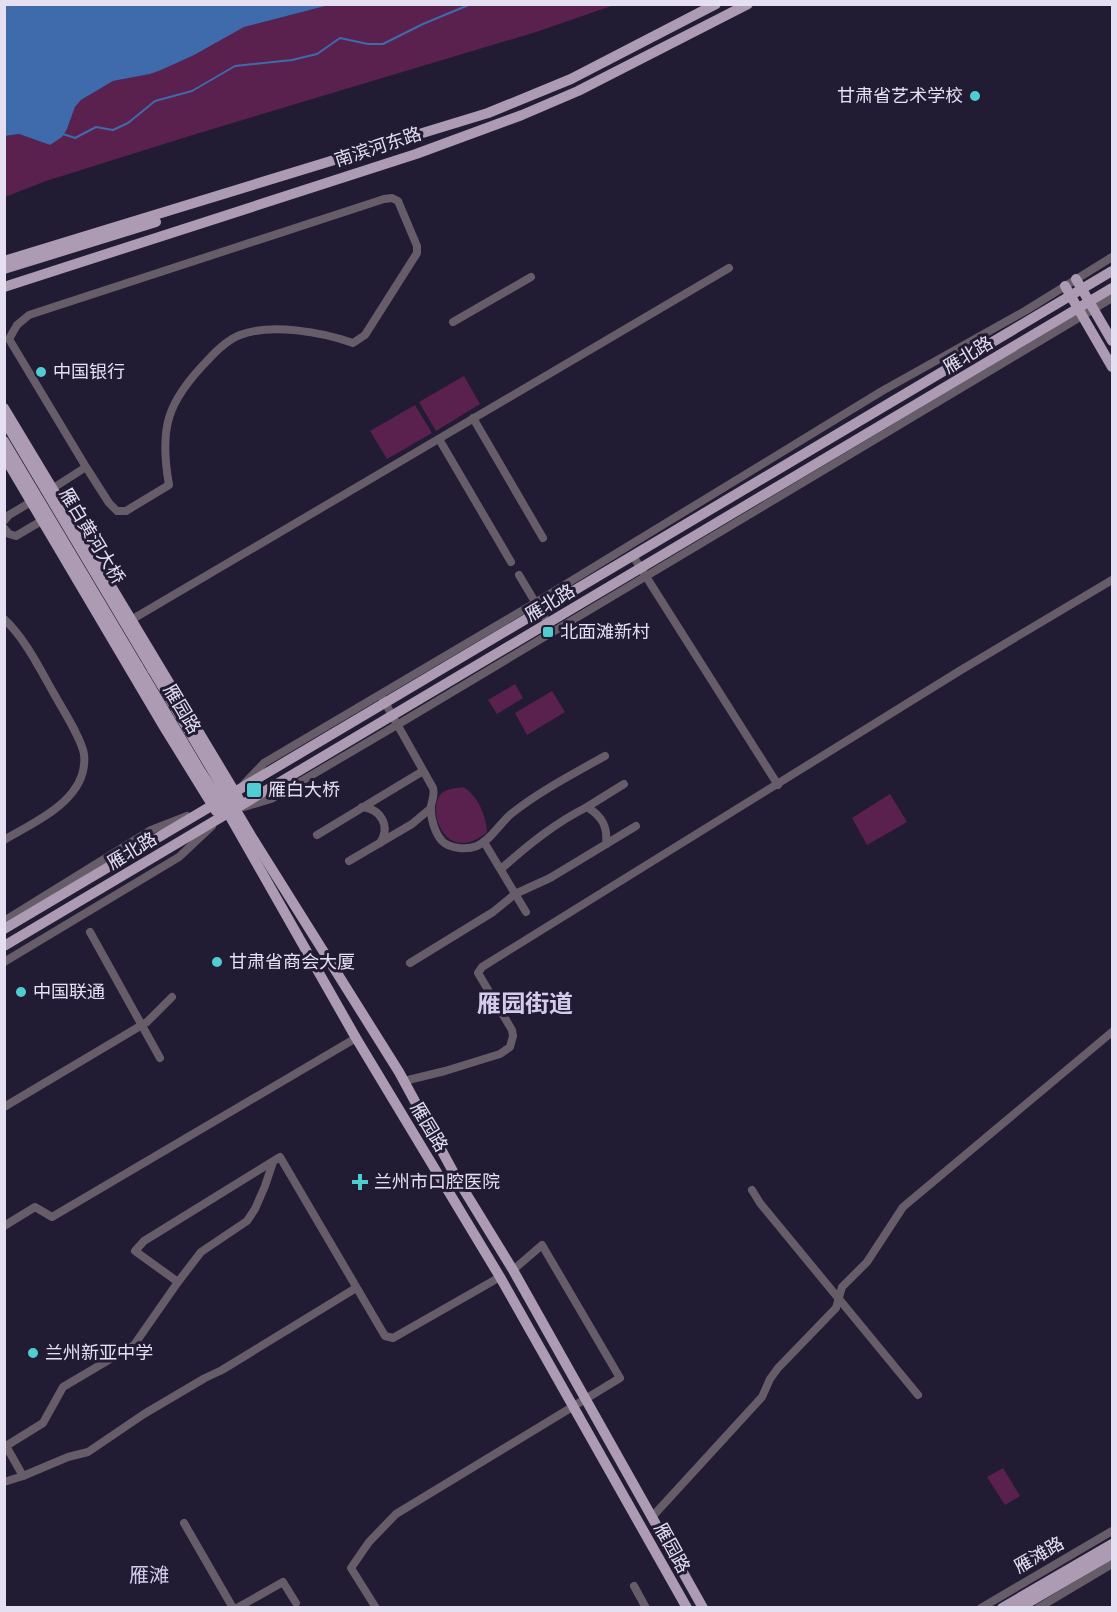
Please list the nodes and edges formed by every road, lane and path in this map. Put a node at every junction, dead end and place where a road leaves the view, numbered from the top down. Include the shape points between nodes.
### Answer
1 (716, 4) edge
2 (748, 4) edge
3 (375, 148) junction
4 (327, 162) junction
5 (380, 164) junction
6 (1113, 257) edge
7 (4, 261) edge
8 (729, 268) dead end
9 (4, 269) edge
10 (1113, 271) edge
11 (531, 277) dead end
12 (1076, 279) junction
13 (4, 287) edge
14 (1113, 288) edge
15 (1082, 289) junction
16 (1068, 291) junction
17 (1113, 298) edge
18 (1091, 305) junction
19 (1080, 312) junction
20 (453, 322) dead end
21 (1113, 341) edge
22 (1113, 367) edge
23 (4, 408) edge
24 (473, 418) junction
25 (4, 420) edge
26 (439, 439) junction
27 (4, 441) edge
28 (4, 456) edge
29 (86, 467) junction
30 (53, 489) junction
31 (32, 501) junction
32 (43, 520) junction
33 (4, 521) edge
34 (4, 528) edge
35 (543, 538) dead end
36 (633, 556) junction
37 (511, 562) dead end
38 (644, 572) junction
39 (519, 575) dead end
40 (1113, 580) edge
41 (538, 607) junction
42 (4, 619) edge
43 (131, 620) junction
44 (551, 628) junction
45 (138, 666) joint
46 (152, 669) joint
47 (383, 699) junction
48 (395, 720) junction
49 (606, 756) dead end
50 (423, 771) junction
51 (624, 784) dead end
52 (778, 785) junction
53 (224, 799) junction
54 (362, 807) junction
55 (587, 807) junction
56 (431, 808) junction
57 (231, 812) junction
58 (636, 826) dead end
59 (317, 835) dead end
60 (4, 840) edge
61 (484, 842) junction
62 (380, 844) junction
63 (606, 844) junction
64 (349, 861) dead end
65 (501, 869) junction
66 (516, 894) junction
67 (526, 912) dead end
68 (4, 921) edge
69 (4, 930) edge
70 (90, 933) dead end
71 (5, 943) edge
72 (4, 962) edge
73 (410, 963) dead end
74 (172, 997) dead end
75 (141, 1026) junction
76 (1113, 1032) edge
77 (356, 1038) junction
78 (160, 1059) dead end
79 (404, 1081) junction
80 (4, 1107) edge
81 (273, 1162) junction
82 (752, 1190) dead end
83 (4, 1226) edge
84 (513, 1270) junction
85 (500, 1277) junction
86 (178, 1282) junction
87 (356, 1288) junction
88 (839, 1298) junction
89 (918, 1395) dead end
90 (585, 1400) junction
91 (573, 1407) junction
92 (23, 1476) junction
93 (4, 1482) edge
94 (652, 1517) junction
95 (184, 1523) dead end
96 (1113, 1531) edge
97 (1113, 1544) edge
98 (1113, 1554) edge
99 (1113, 1564) edge
100 (634, 1586) dead end
101 (296, 1603) dead end
102 (235, 1608) edge
103 (376, 1608) edge
104 (646, 1608) edge
105 (687, 1608) edge
106 (703, 1608) edge
107 (981, 1608) edge
108 (1002, 1608) edge
109 (1019, 1608) edge
110 (1038, 1608) edge

1 - 3 main road, 南滨河东路 via 535,95
2 - 5 main road, 南滨河东路 via 550,103
3 - 4 main road, 南滨河东路
3 - 5 main road
4 - 7 main road, 南滨河东路
4 - 9 main road via 301,175
5 - 13 main road, 南滨河东路
6 - 12 street
8 - 24 street
10 - 15 main road, 雁北路
11 - 20 street
12 - 15 main road
12 - 16 street
14 - 18 main road, 雁北路
15 - 16 main road, 雁北路
15 - 18 main road
16 - 19 main road
16 - 36 main road, 雁北路
16 - 41 street via 1024,311 882,391
17 - 18 street
18 - 19 main road, 雁北路
18 - 21 main road
19 - 22 main road
19 - 38 main road, 雁北路
23 - 30 main road, 雁园路
24 - 26 street
24 - 35 street
25 - 46 main road, 雁白黄河大桥, bridge
26 - 37 street
26 - 43 street
27 - 45 main road, 雁白黄河大桥, bridge
28 - 31 main road, 雁园路
29 - 29 street via 109,503 117,511 126,511 169,485 164,442 177,396 219,349 239,335 266,330 304,332 352,343 365,335 417,253 398,201 384,199 350,210 29,315 17,325 9,339
29 - 30 street
30 - 31 street
30 - 43 main road, 雁园路
31 - 32 main road, 雁园路
31 - 33 street
32 - 34 street via 16,536
32 - 53 main road, 雁园路
36 - 38 street
36 - 41 main road, 雁北路
38 - 44 main road, 雁北路
38 - 52 street
39 - 41 street
40 - 52 street
41 - 44 street
41 - 47 main road, 雁北路
42 - 60 street via 45,679 84,752 83,770 68,798
43 - 53 main road, 雁园路
44 - 48 main road, 雁北路
45 - 53 main road, 雁园路 via 201,772
46 - 53 main road, 雁园路
47 - 48 street
47 - 53 main road, 雁北路
48 - 50 street
48 - 57 main road, 雁北路
49 - 61 street via 539,793
50 - 54 street
50 - 56 street via 434,793
51 - 55 street
52 - 79 street via 482,967 478,973 512,1030 510,1047 500,1054
53 - 57 main road, 雁园路
53 - 57 main road, 雁园路
53 - 68 street via 151,830
53 - 69 main road, 雁北路
54 - 59 street
54 - 62 street via 376,811 384,823
55 - 63 street via 601,818
55 - 65 street via 563,819
56 - 61 street via 435,829 448,845 470,848
56 - 62 street
57 - 71 main road, 雁北路
57 - 72 street via 179,857
57 - 77 main road, 雁园路
57 - 79 main road, 雁园路
58 - 63 street
61 - 65 street
62 - 64 street
63 - 66 street
65 - 66 street
66 - 67 street
66 - 73 street
70 - 75 street
74 - 75 street
75 - 78 street
75 - 80 street
76 - 88 street via 903,1207 867,1262 842,1287
77 - 83 street via 52,1217 35,1207
77 - 85 main road, 雁园路
79 - 84 main road, 雁园路
81 - 86 street via 247,1221 201,1252
81 - 86 street via 144,1241 135,1251
81 - 87 street via 280,1157
82 - 88 street
84 - 85 main road
84 - 90 main road, 雁园路
84 - 90 street via 542,1245 620,1378
85 - 87 street via 393,1338 385,1336
85 - 91 main road, 雁园路
86 - 92 street via 134,1345 63,1387 44,1423 6,1446
87 - 92 street via 144,1414 88,1452
88 - 89 street
88 - 94 street via 836,1308 778,1368 762,1397
90 - 91 street
90 - 94 main road, 雁园路
91 - 103 street via 396,1514 351,1568
91 - 105 main road, 雁园路
92 - 93 street
94 - 106 main road, 雁园路
95 - 102 street
96 - 107 street, 雁滩路
97 - 108 main road, 雁滩路
98 - 109 main road, 雁滩路
99 - 110 street
100 - 104 street
101 - 102 street via 283,1582

